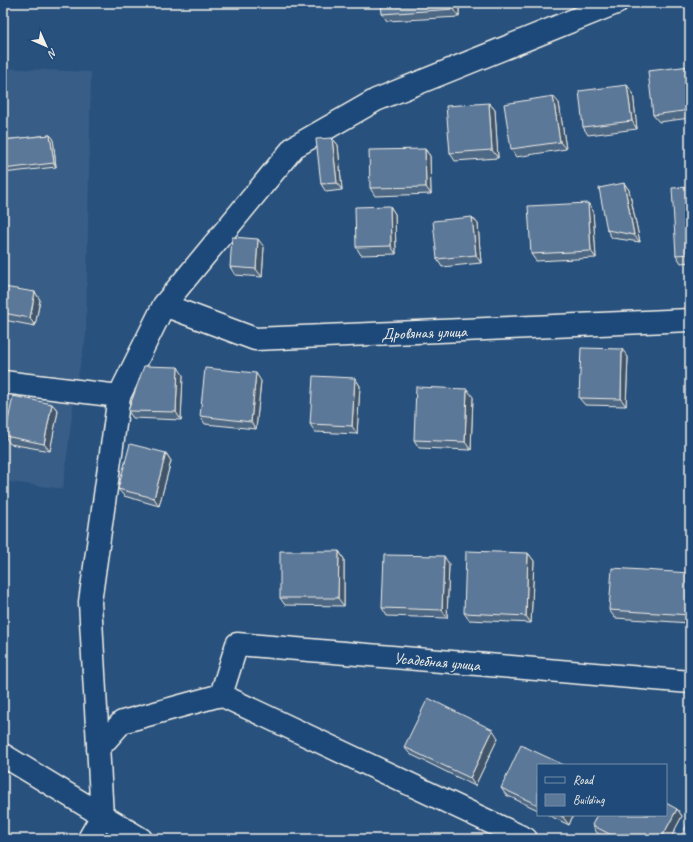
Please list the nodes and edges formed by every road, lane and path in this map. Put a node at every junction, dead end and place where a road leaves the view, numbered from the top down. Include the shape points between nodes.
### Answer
1 (616, 3) edge
2 (164, 305) junction
3 (690, 320) edge
4 (3, 382) edge
5 (118, 396) junction
6 (690, 682) edge
7 (221, 695) junction
8 (98, 749) junction
9 (3, 755) edge
10 (102, 816) junction
11 (90, 839) edge
12 (141, 839) edge
13 (526, 839) edge

1 - 2 street via 376,100 294,147
2 - 3 street, Дровяная улица via 255,338
2 - 5 street
4 - 5 street
5 - 8 street via 90,602
6 - 7 street, Усадебная улица via 237,644
7 - 8 street via 122,722
7 - 13 street
8 - 10 street
9 - 10 street
10 - 11 street
10 - 12 street

